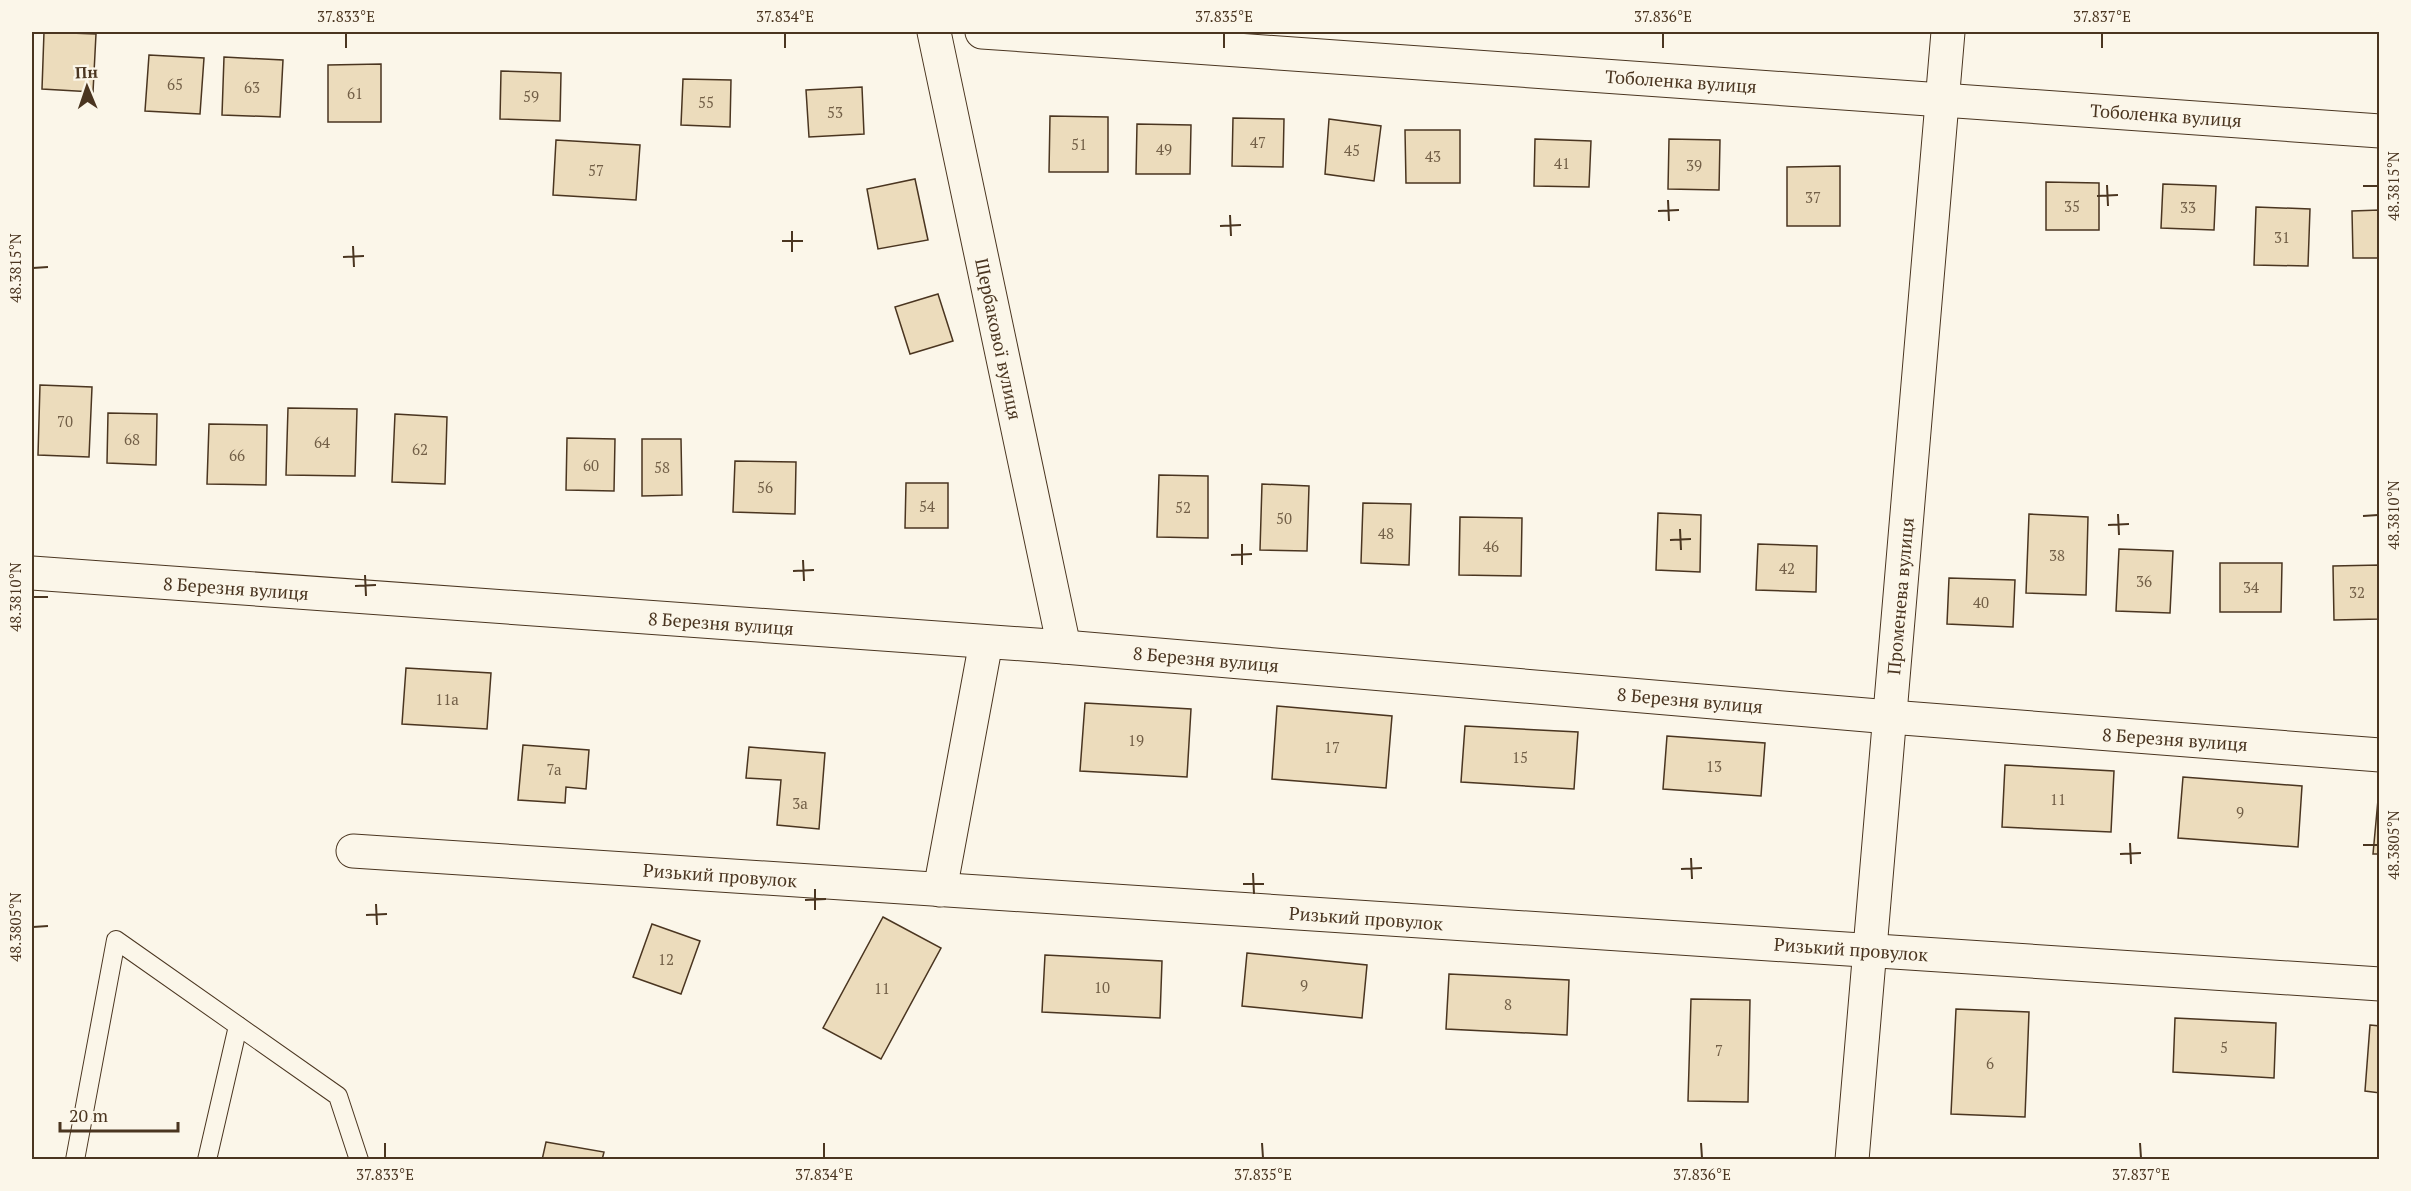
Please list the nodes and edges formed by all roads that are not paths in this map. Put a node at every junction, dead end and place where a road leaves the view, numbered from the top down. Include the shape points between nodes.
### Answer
1 (934, 32) edge
2 (982, 32) edge
3 (1948, 32) edge
4 (1942, 99) junction
5 (2379, 131) edge
6 (32, 573) edge
7 (986, 642) junction
8 (1064, 647) junction
9 (1890, 717) junction
10 (2379, 755) edge
11 (353, 851) dead end
12 (940, 890) junction
13 (1870, 951) junction
14 (2379, 984) edge
15 (238, 1026) junction
16 (75, 1160) edge
17 (207, 1160) edge
18 (359, 1160) edge
19 (1852, 1160) edge

1 - 8 street, Щербакової вулиця
2 - 4 street, Тоболенка вулиця
3 - 4 street, Променева вулиця
4 - 5 street, Тоболенка вулиця
4 - 9 street, Променева вулиця
6 - 7 street, 8 Березня вулиця
7 - 8 street, 8 Березня вулиця
7 - 12 street
8 - 9 street, 8 Березня вулиця
9 - 10 street, 8 Березня вулиця
9 - 13 street, Променева вулиця
11 - 12 street, Ризький провулок
12 - 13 street, Ризький провулок
13 - 14 street, Ризький провулок
13 - 19 street, Променева вулиця
15 - 16 lane via 116,940
15 - 17 lane
15 - 18 lane via 338,1096

